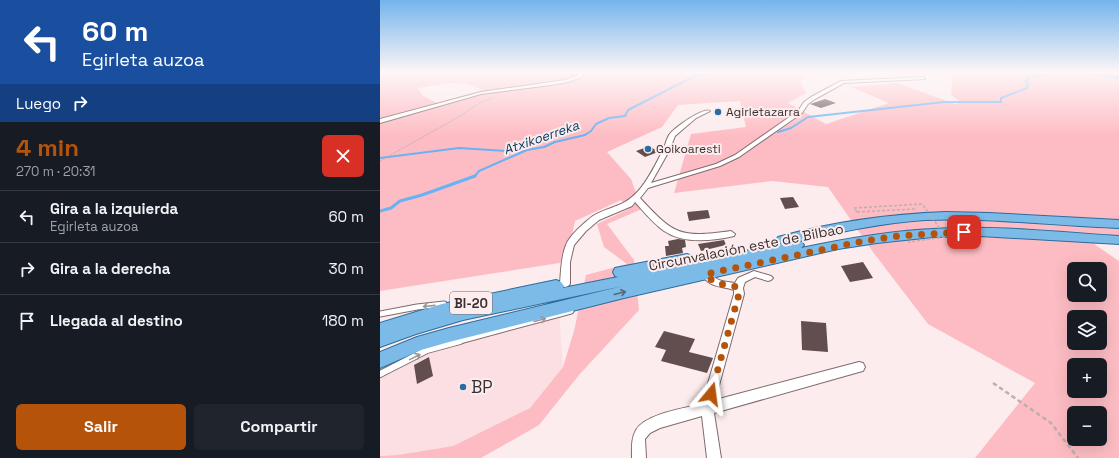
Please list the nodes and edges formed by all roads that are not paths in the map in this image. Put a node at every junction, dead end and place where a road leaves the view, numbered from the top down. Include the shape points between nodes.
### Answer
1 (476, 93) edge
2 (821, 93) edge
3 (707, 112) dead end
4 (380, 121) edge
5 (645, 187) junction
6 (636, 198) junction
7 (1119, 224) edge
8 (1119, 232) edge
9 (731, 234) dead end
10 (1119, 240) edge
11 (706, 274) junction
12 (768, 274) dead end
13 (565, 284) junction
14 (738, 288) junction
15 (601, 298) junction
16 (482, 300) junction
17 (380, 314) edge
18 (380, 330) edge
19 (380, 340) edge
20 (380, 360) edge
21 (860, 367) dead end
22 (380, 374) edge
23 (707, 409) junction
24 (640, 458) edge
25 (714, 458) edge

1 - 4 street
2 - 5 street via 806,103 800,112 736,156 718,165
3 - 5 street via 694,117 672,135 666,151
5 - 6 street
6 - 9 street via 661,225 676,235 697,238
6 - 13 street via 629,204 596,218 570,244
7 - 13 main road, Circunvalación este de Bilbao / BI-20 via 995,217 944,216 894,219 847,226
8 - 19 main road, Circunvalación este de Bilbao / BI-20 via 984,224 894,227 804,243 463,314
10 - 11 main road via 980,232 919,234 838,245
11 - 14 street via 714,282
15 -> 11 main road
12 - 14 street via 754,274 741,280
13 - 16 main road, Circunvalación este de Bilbao / BI-20
14 - 23 street via 739,294
15 - 20 main road via 417,344
22 -> 15 lane via 427,350 562,314
16 -> 17 lane
16 - 18 main road, Circunvalación este de Bilbao / BI-20
21 - 23 street
23 - 24 street via 658,422 644,429 638,441
23 - 25 street

